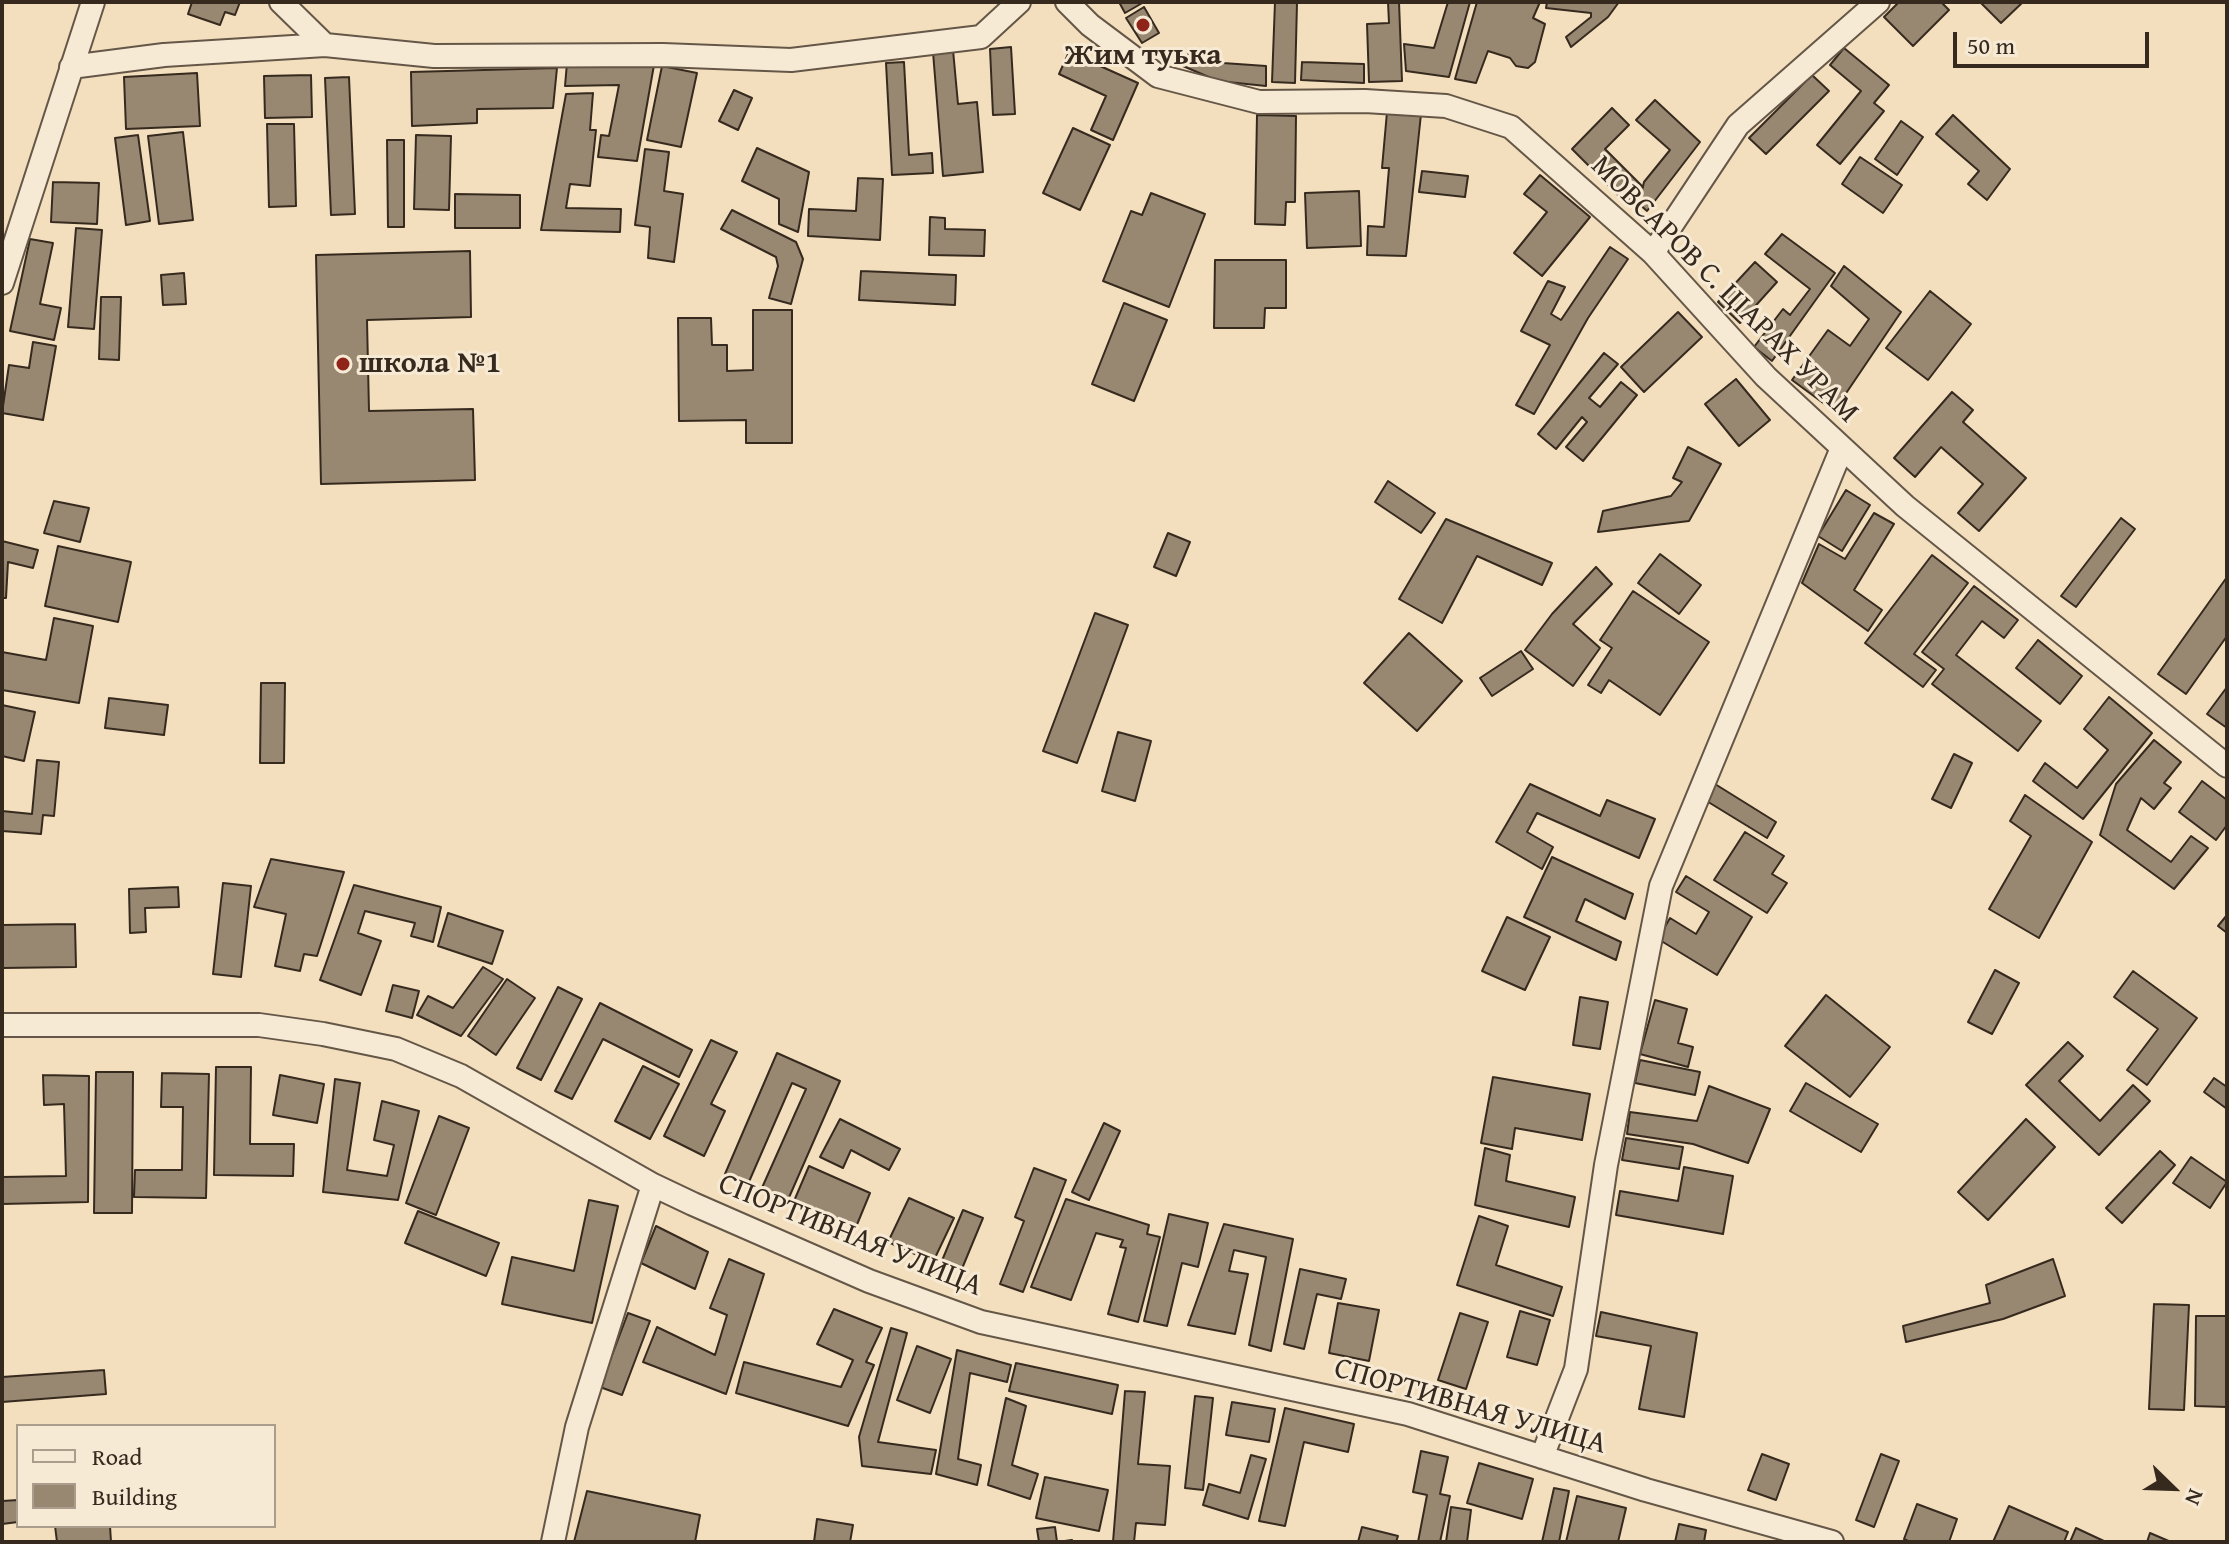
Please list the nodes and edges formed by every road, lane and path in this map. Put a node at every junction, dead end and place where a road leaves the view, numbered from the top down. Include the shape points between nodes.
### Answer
1 (93, 2) edge
2 (281, 2) edge
3 (1019, 2) edge
4 (1067, 2) edge
5 (1878, 2) edge
6 (325, 45) junction
7 (71, 67) junction
8 (1653, 253) junction
9 (2, 283) edge
10 (1842, 448) junction
11 (2227, 766) edge
12 (2, 1025) edge
13 (653, 1185) junction
14 (1542, 1457) junction
15 (553, 1542) edge
16 (1832, 1542) edge

1 - 7 street
2 - 6 street
3 - 6 street via 981,37 791,60 434,56
4 - 8 street, МОВСАРОВ С. ЦIАРАХ УРАМ via 1158,76 1259,102 1446,106 1511,127
5 - 8 street via 1738,125
6 - 7 street
7 - 9 street
8 - 10 street, МОВСАРОВ С. ЦIАРАХ УРАМ via 1766,377
10 - 11 street, МОВСАРОВ С. ЦIАРАХ УРАМ via 1905,506
10 - 14 street via 1661,886 1606,1165 1576,1369
12 - 13 street, СПОРТИВНАЯ УЛИЦА via 259,1025 396,1049 461,1076
13 - 14 street, СПОРТИВНАЯ УЛИЦА via 869,1281 981,1322 1408,1414
13 - 15 street via 577,1427
14 - 16 street, СПОРТИВНАЯ УЛИЦА

